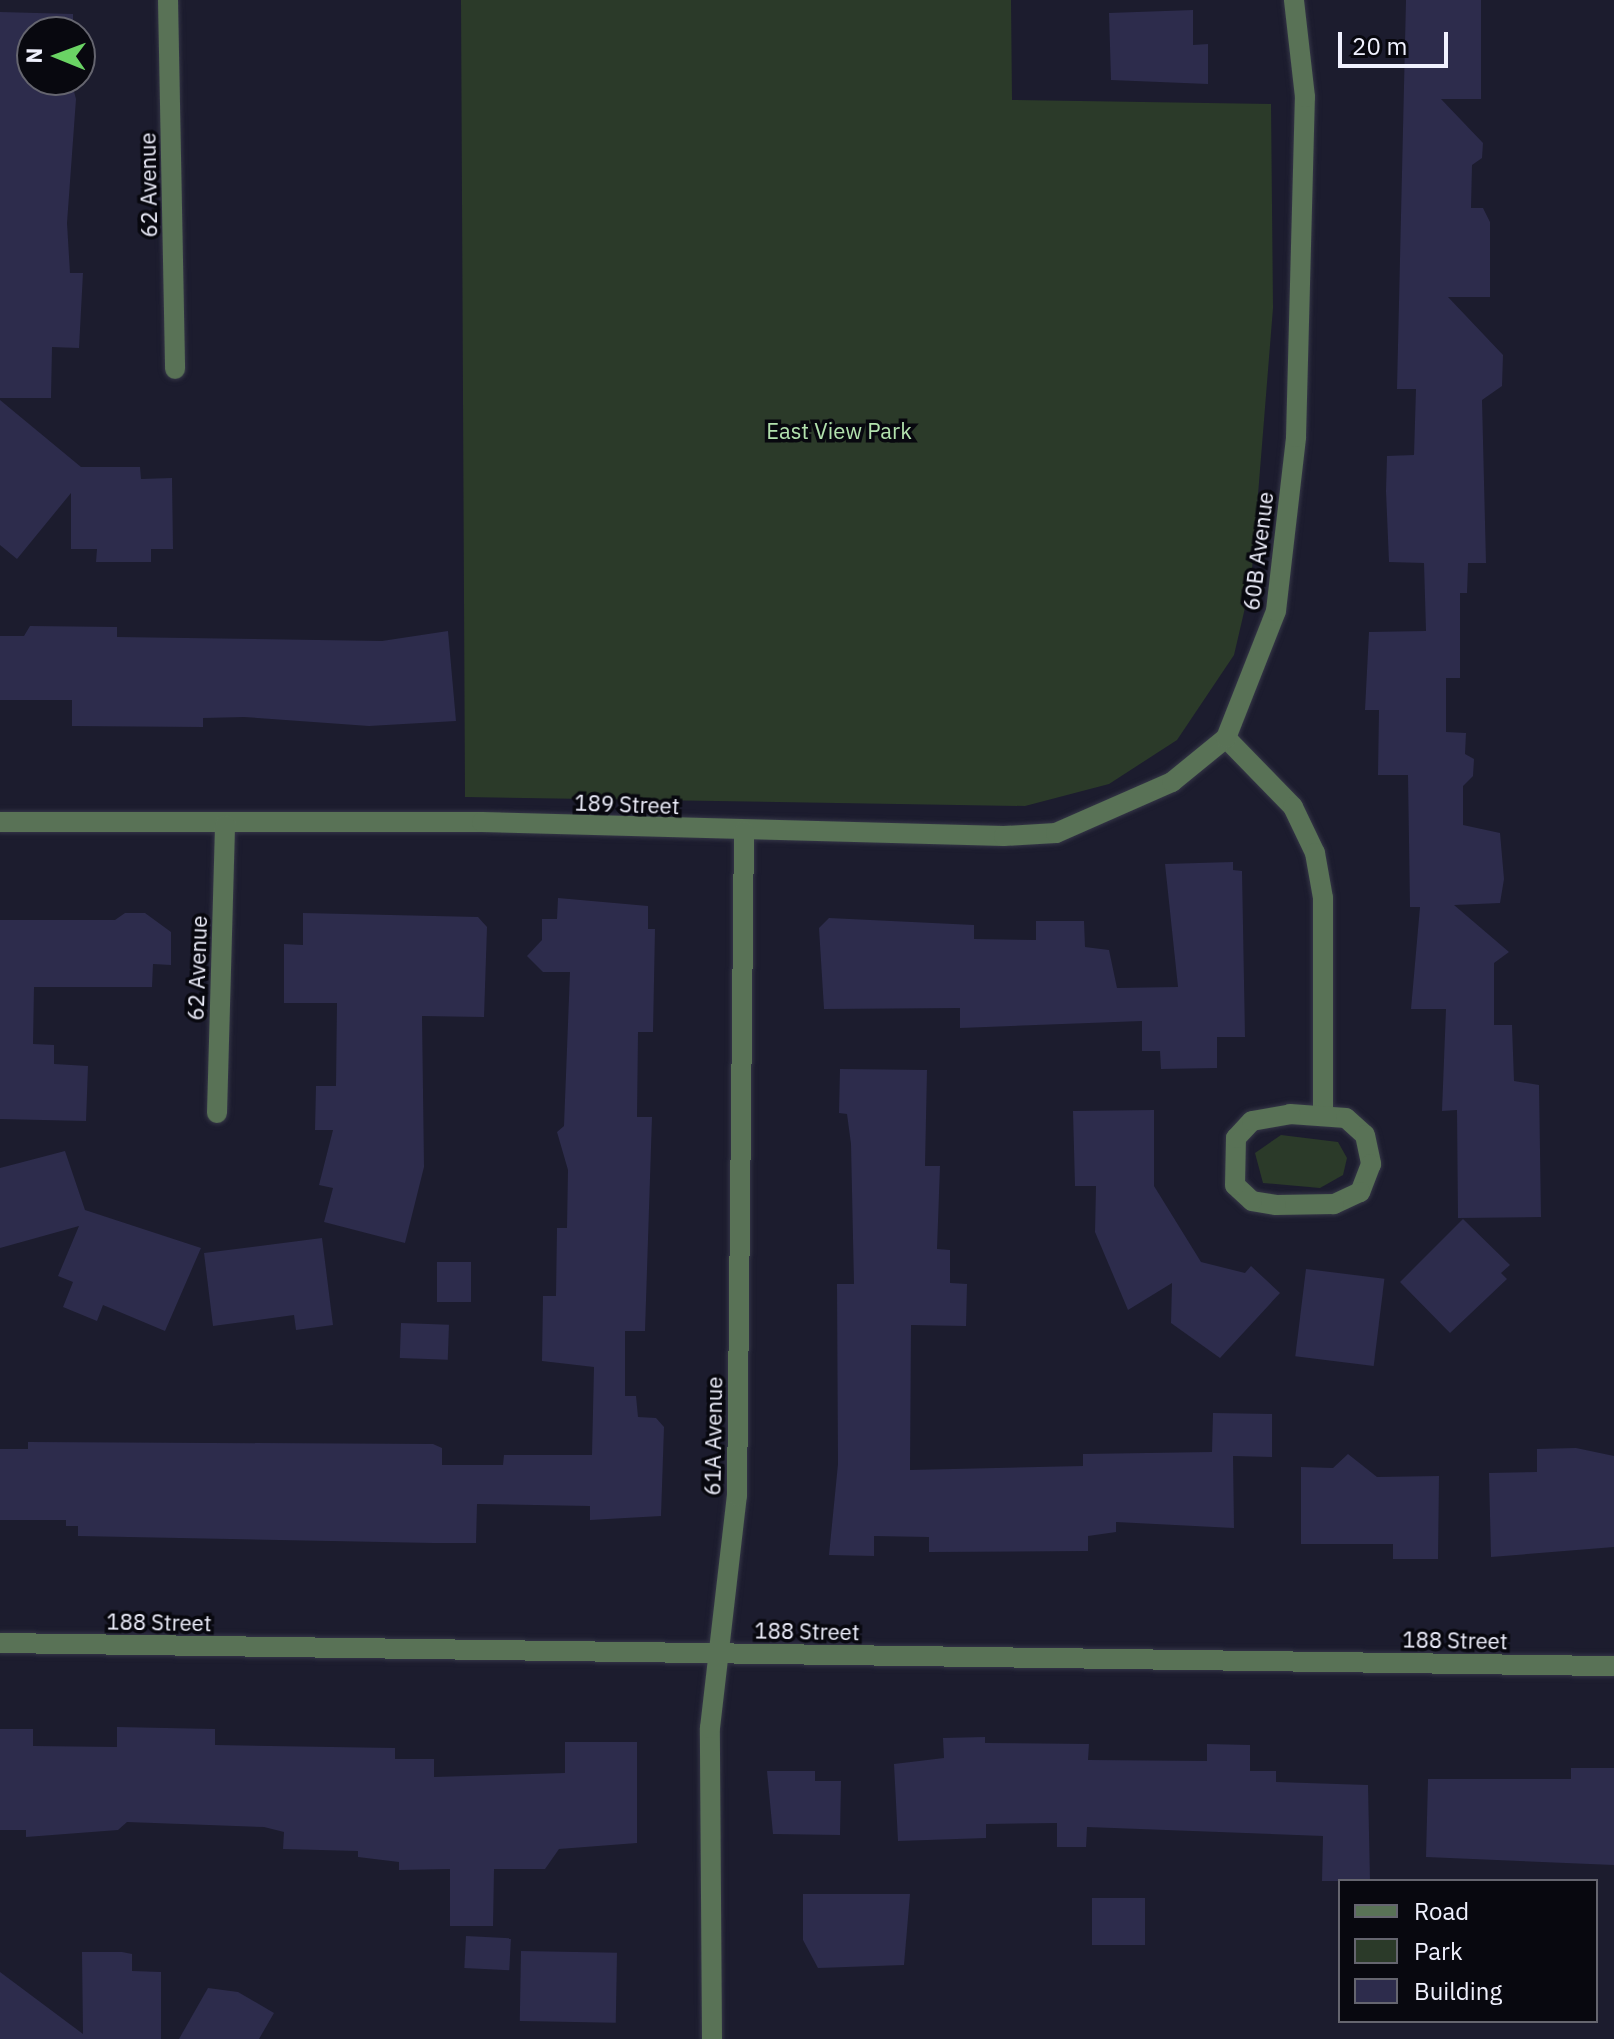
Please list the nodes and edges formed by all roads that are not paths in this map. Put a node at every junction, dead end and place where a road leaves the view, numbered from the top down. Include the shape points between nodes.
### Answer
1 (168, 0) edge
2 (1294, 0) edge
3 (175, 369) dead end
4 (1226, 738) junction
5 (0, 822) edge
6 (225, 825) junction
7 (744, 831) junction
8 (217, 1113) dead end
9 (1323, 1115) junction
10 (0, 1643) edge
11 (717, 1653) junction
12 (1614, 1666) edge
13 (712, 2039) edge

1 - 3 street, 62 Avenue
2 - 4 street, 60B Avenue via 1305,97 1296,437 1276,611
4 - 7 street, 189 Street via 1172,782 1056,833
4 - 9 street via 1293,807 1315,853 1323,898
5 - 6 street, 189 Street
6 - 7 street, 189 Street via 482,822
6 - 8 street, 62 Avenue
7 - 11 street, 61A Avenue via 737,1496
9 - 9 street via 1346,1118 1365,1135 1371,1164 1360,1192 1334,1204 1276,1205 1252,1201 1235,1185 1236,1138 1252,1121
10 - 11 street, 188 Street
11 - 12 street, 188 Street
11 - 13 street, 61A Avenue via 710,1728

